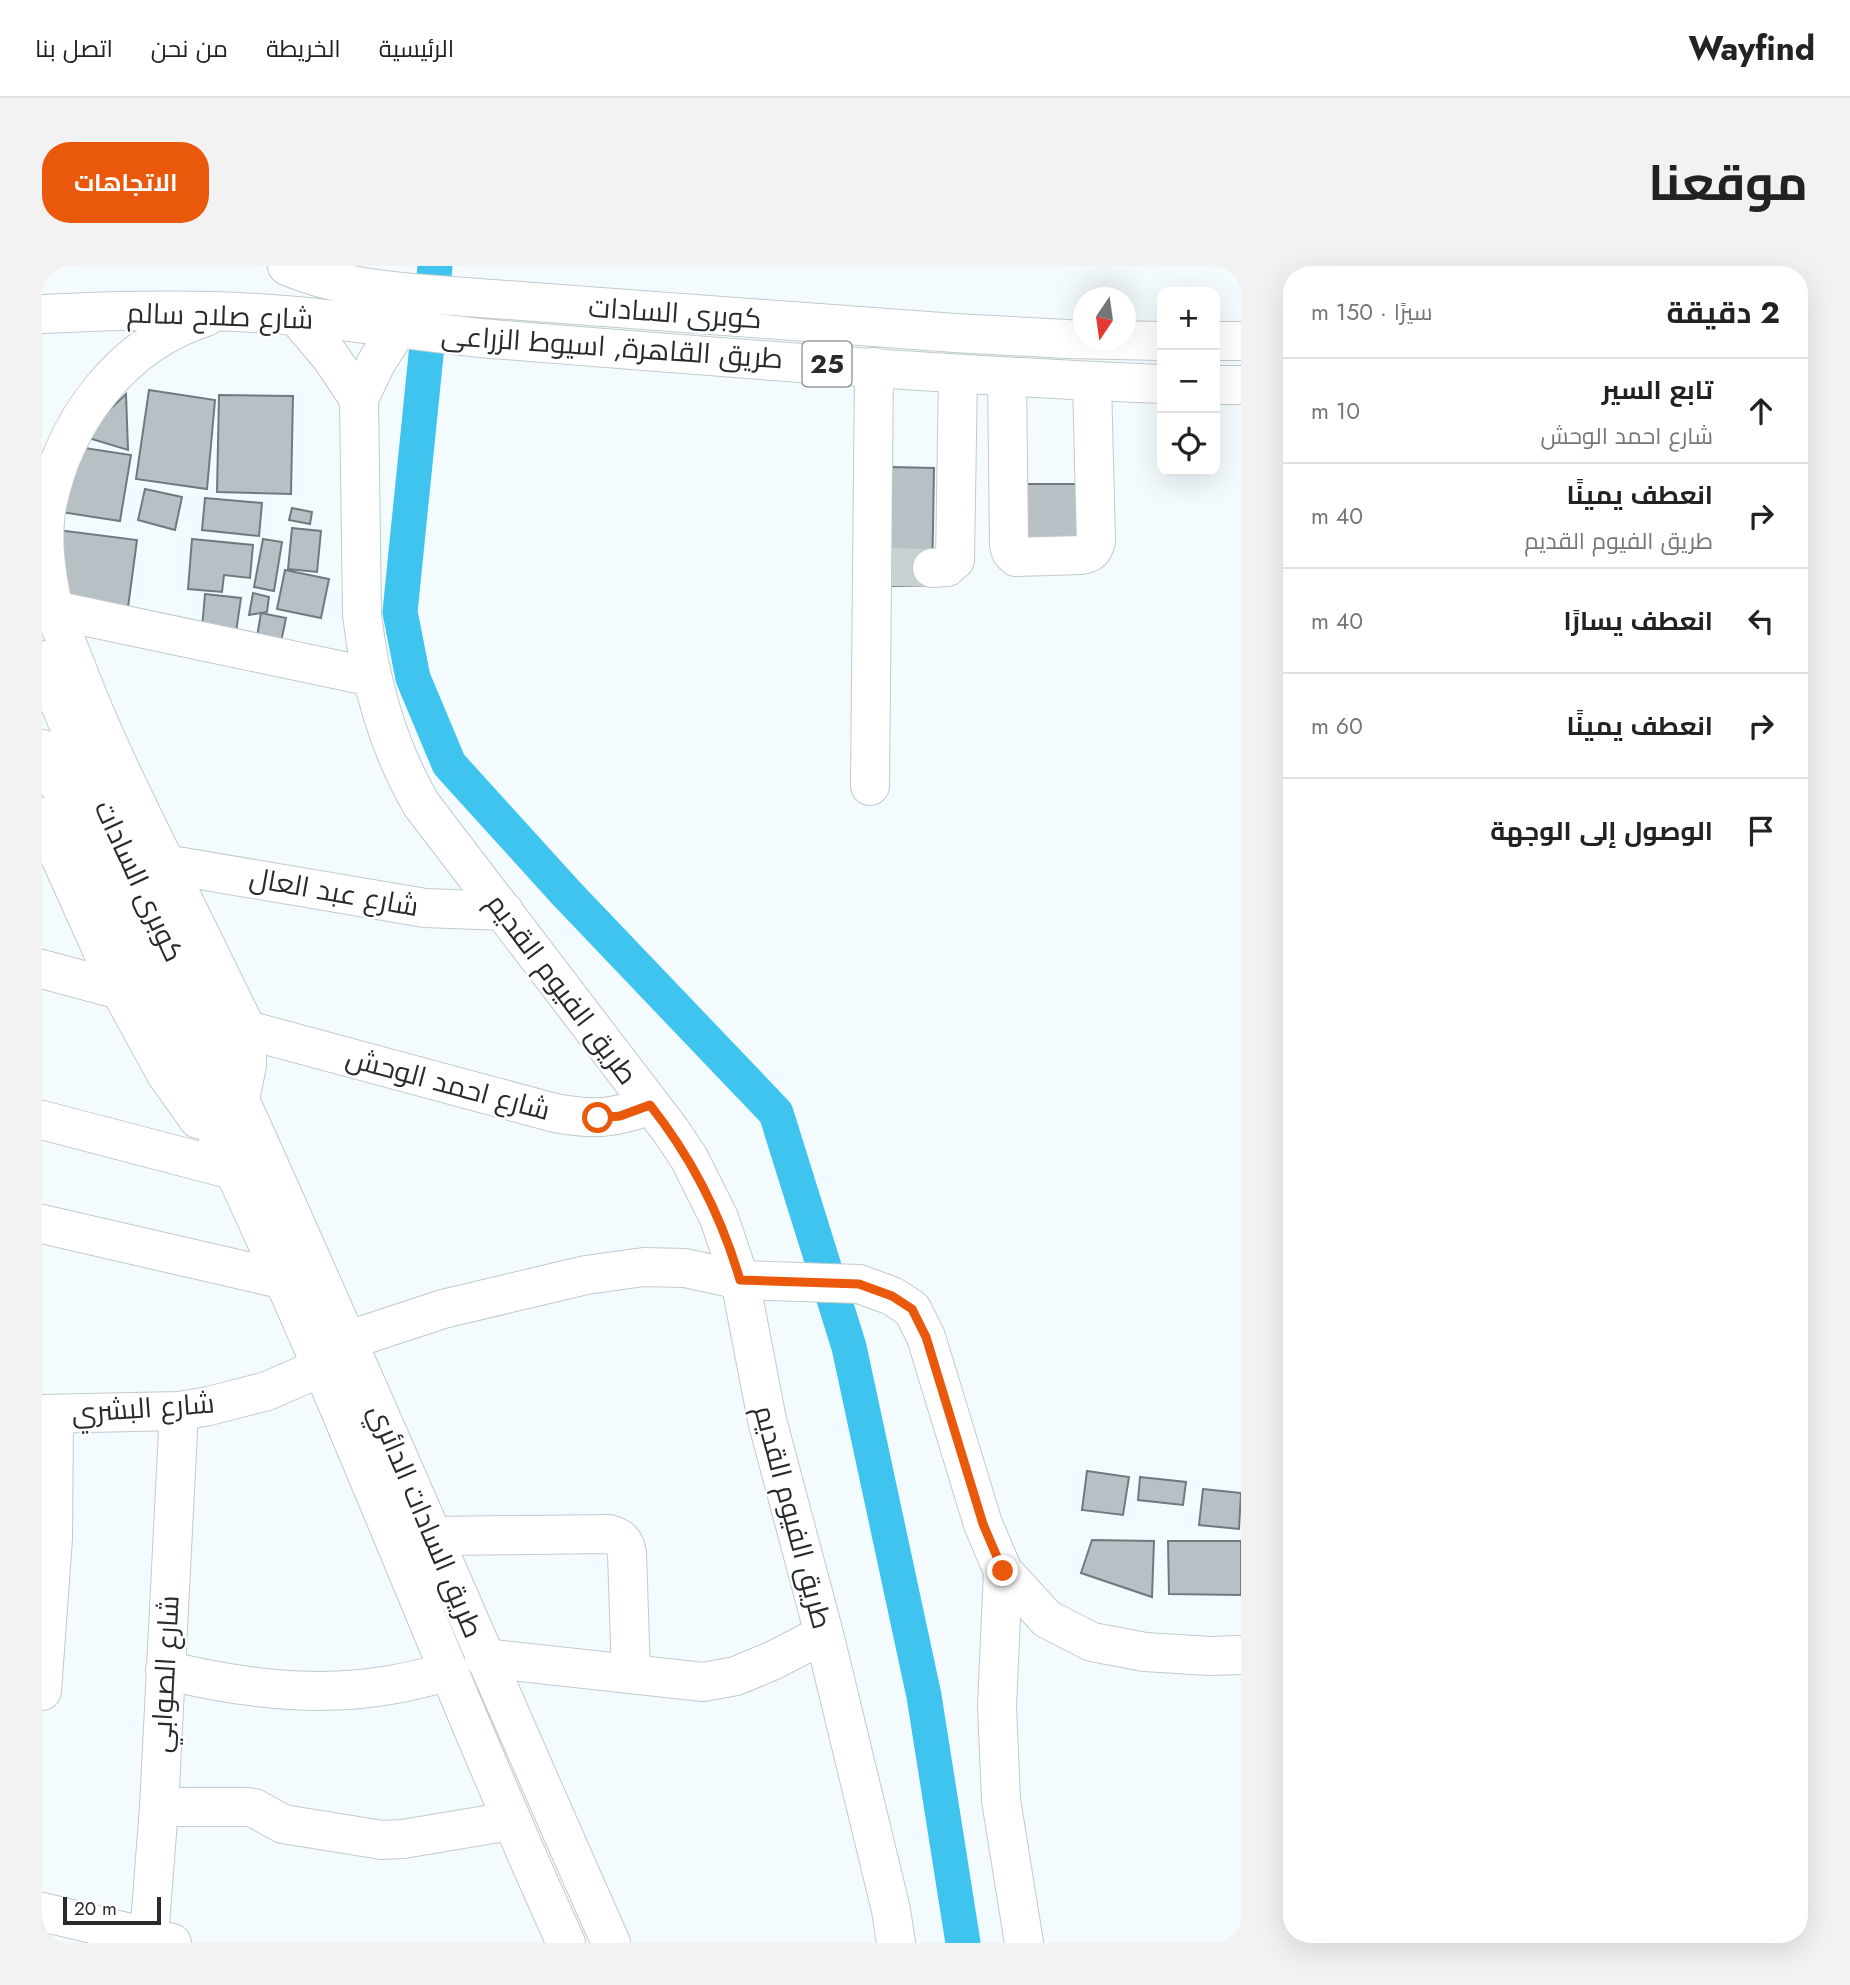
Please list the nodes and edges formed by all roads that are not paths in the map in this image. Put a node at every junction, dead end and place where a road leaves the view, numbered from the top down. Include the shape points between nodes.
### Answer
1 (286, 266) edge
2 (223, 311) junction
3 (42, 314) edge
4 (296, 316) junction
5 (397, 330) junction
6 (1157, 341) edge
7 (1220, 341) edge
8 (1241, 341) edge
9 (874, 368) junction
10 (958, 374) junction
11 (1007, 377) junction
12 (1092, 382) junction
13 (1157, 384) edge
14 (1220, 385) edge
15 (1241, 386) edge
16 (359, 399) junction
17 (42, 452) edge
18 (46, 508) junction
19 (932, 568) tunnel mouth
20 (54, 610) junction
21 (42, 660) edge
22 (372, 677) junction
23 (42, 749) edge
24 (870, 786) dead end
25 (42, 817) edge
26 (165, 864) junction
27 (504, 911) junction
28 (42, 969) edge
29 (120, 990) junction
30 (247, 1030) junction
31 (240, 1100) junction
32 (650, 1105) junction
33 (42, 1120) edge
34 (226, 1153) junction
35 (42, 1224) edge
36 (285, 1280) junction
37 (740, 1280) junction
38 (349, 1340) junction
39 (322, 1367) junction
40 (179, 1411) junction
41 (48, 1415) edge
42 (433, 1536) junction
43 (1003, 1571) junction
44 (824, 1634) junction
45 (1241, 1655) edge
46 (484, 1658) junction
47 (165, 1670) junction
48 (449, 1672) junction
49 (631, 1674) junction
50 (42, 1690) edge
51 (159, 1807) junction
52 (510, 1821) junction
53 (42, 1912) edge
54 (162, 1940) edge
55 (566, 1943) edge
56 (611, 1943) edge
57 (896, 1943) edge
58 (1024, 1943) edge

1 - 6 main road, كوبرى السادات via 373,290 843,326
2 - 3 main road, شارع صلاح سالم
2 - 4 main road, شارع صلاح سالم
2 - 18 main road via 156,339 107,381 68,440
4 - 5 main road, شارع صلاح سالم
4 - 16 main road
5 - 9 main road, طريق القاهرة, اسيوط الزراعى / 25
5 - 16 main road, طريق الفيوم القديم
7 - 8 main road
9 - 10 main road, طريق القاهرة, اسيوط الزراعى / 25
9 - 24 main road via 881,566
10 - 11 main road, طريق القاهرة, اسيوط الزراعى / 25
10 - 19 main road via 955,560 947,568
11 - 12 main road, طريق القاهرة, اسيوط الزراعى / 25
11 - 12 main road via 1009,545 1016,557 1081,555 1095,548
12 - 13 main road, طريق القاهرة, اسيوط الزراعى / 25
14 - 15 main road
16 - 22 main road, طريق الفيوم القديم via 361,584
17 - 18 main road
18 - 20 main road via 46,559
20 - 22 main road
20 - 26 main road via 95,718
21 - 31 main road, كوبرى السادات
22 - 27 main road, طريق الفيوم القديم via 386,730 408,780 436,826
23 - 34 main road, كوبرى السادات via 201,1085
25 - 29 main road
26 - 27 main road, شارع عبد العال via 425,908
26 - 30 main road
27 - 32 main road, طريق الفيوم القديم
28 - 29 main road
29 - 34 main road via 180,1096
30 - 31 main road
30 - 32 main road, شارع احمد الوحش via 555,1113 598,1118
31 - 38 main road, طريق السادات الدائري
32 - 37 main road, طريق الفيوم القديم via 705,1188
33 - 34 main road
34 - 36 main road, طريق السادات الدائري
35 - 36 main road
36 - 39 main road, طريق السادات الدائري
37 - 38 main road via 685,1268 644,1267 586,1275 443,1309
37 - 43 main road via 859,1284 912,1309
37 - 44 main road, طريق الفيوم القديم via 764,1409
38 - 42 main road, طريق السادات الدائري
39 - 40 main road, شارع البشري via 238,1400
39 - 48 main road, طريق السادات الدائري
40 - 41 main road, شارع البشري
40 - 47 main road, شارع الصوابي
41 - 50 main road via 54,1538
42 - 46 main road, طريق السادات الدائري
42 - 49 main road via 618,1536 628,1553
43 - 45 main road via 1047,1619 1092,1642 1144,1652
43 - 58 main road via 997,1706 1001,1800
44 - 49 main road via 736,1676 703,1682
44 - 57 main road, طريق الفيوم القديم
46 - 49 main road
46 - 56 main road, طريق السادات الدائري
47 - 48 main road via 209,1681 299,1691 389,1685
47 - 51 main road, شارع الصوابي
48 - 52 main road, طريق السادات الدائري
51 - 52 main road via 254,1808 283,1824 383,1840
51 - 54 main road, شارع الصوابي
52 - 55 main road, طريق السادات الدائري
53 - 54 main road

